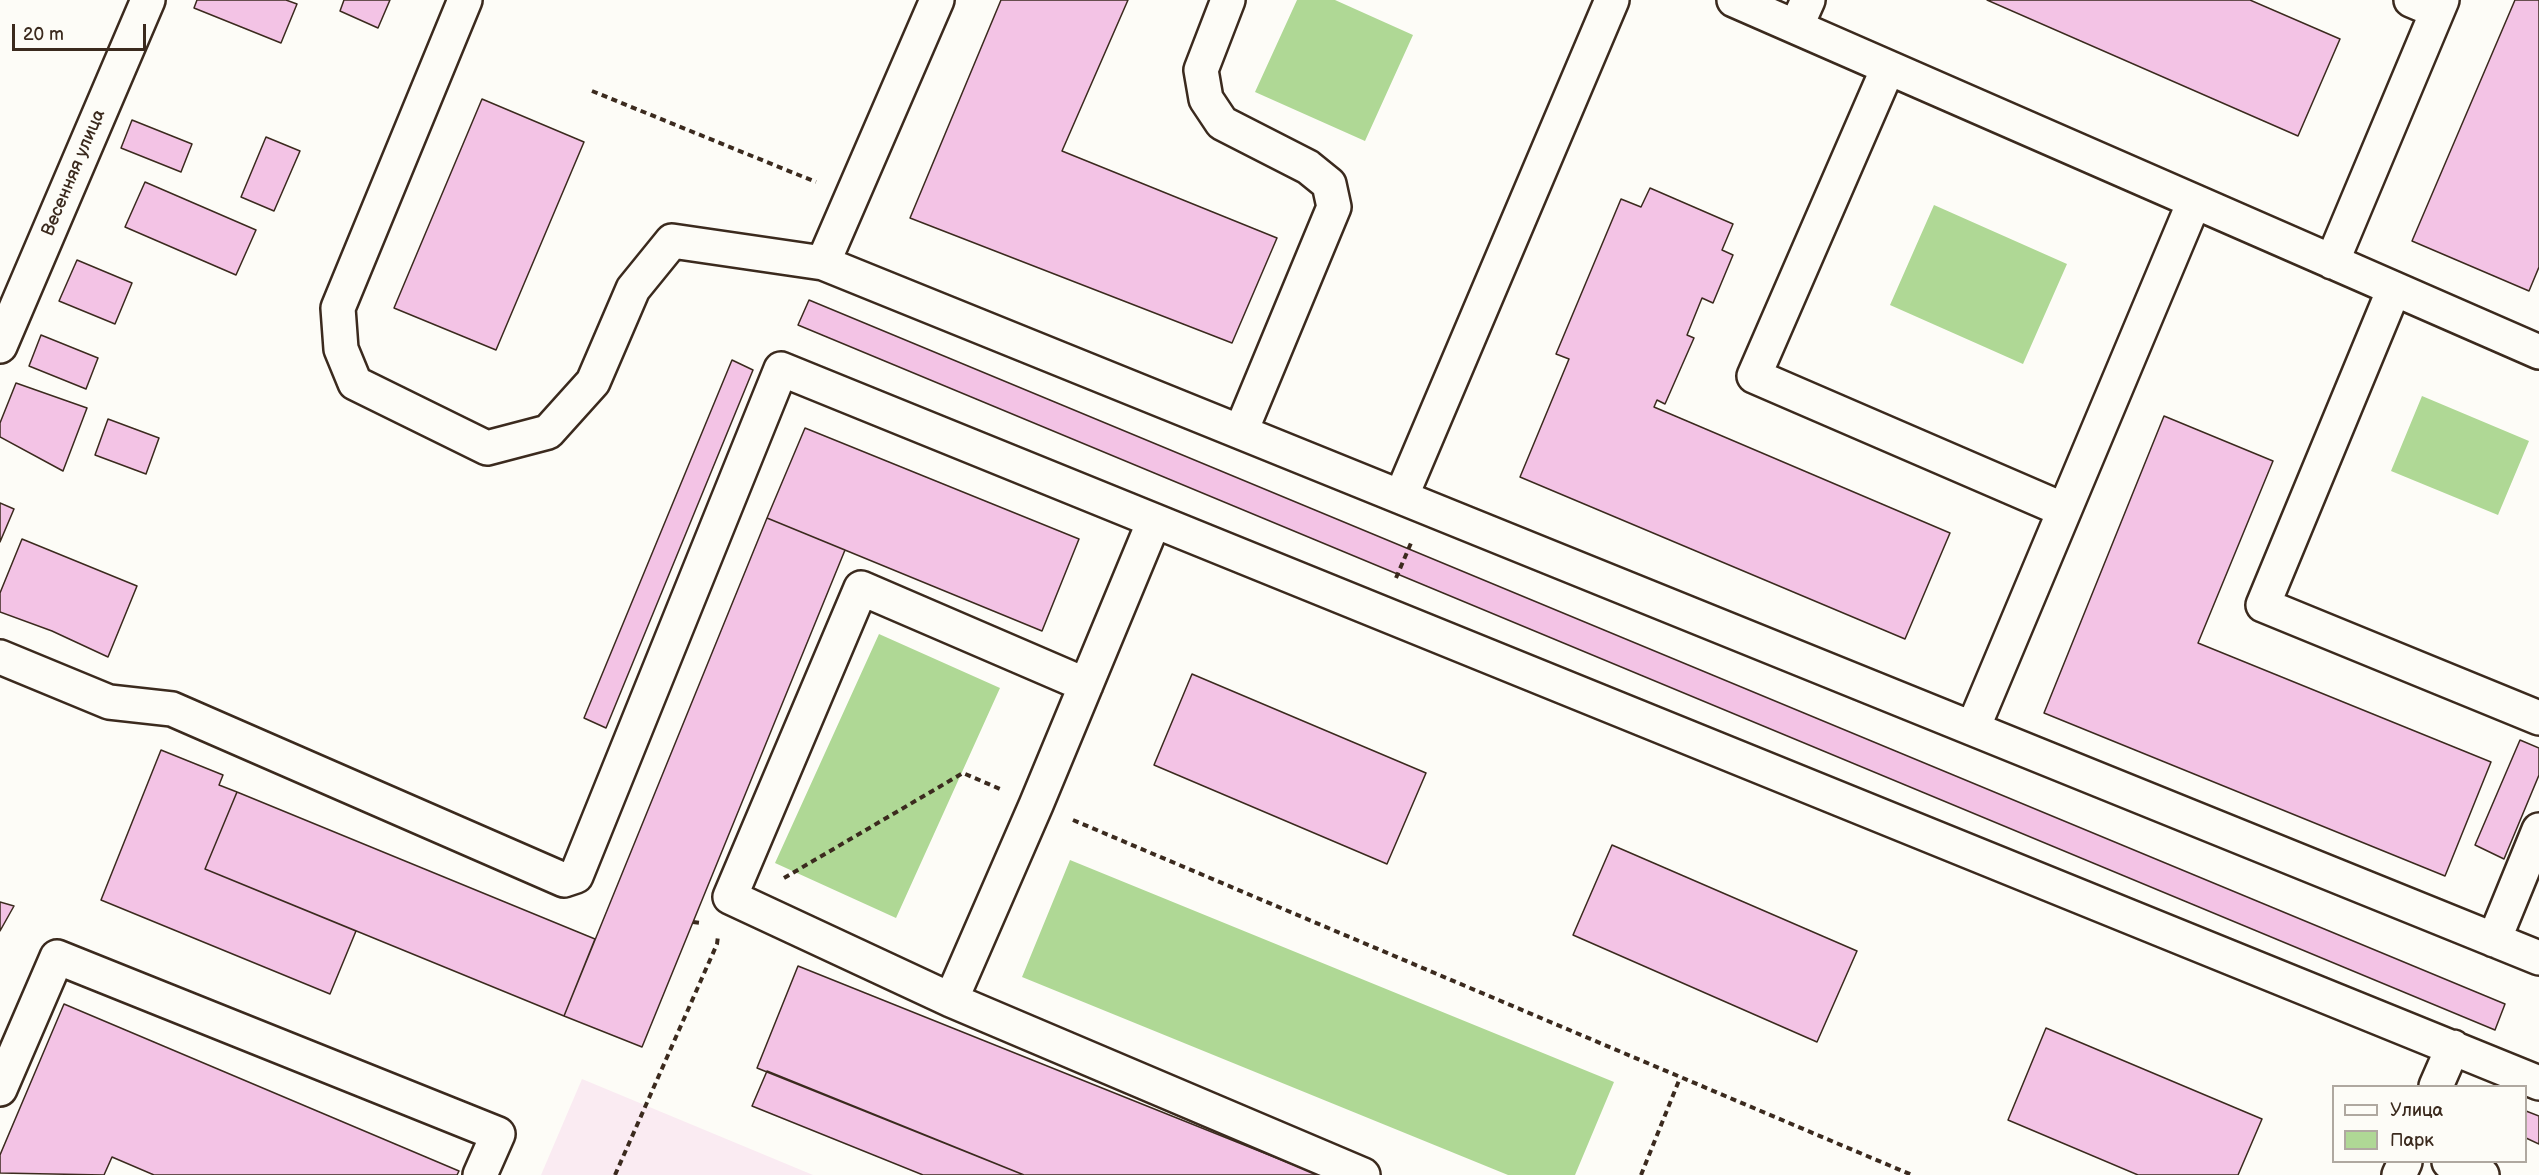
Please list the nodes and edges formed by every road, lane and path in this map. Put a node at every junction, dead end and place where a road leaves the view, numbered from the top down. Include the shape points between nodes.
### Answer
1 (148, 0) edge
2 (465, 0) edge
3 (937, 0) edge
4 (1228, 0) edge
5 (1612, 0) edge
6 (1734, 0) edge
7 (2430, 4) edge
8 (1802, 14) edge
9 (1888, 68) junction
10 (592, 91) dead end
11 (853, 197) junction
12 (2194, 202) junction
13 (2332, 262) junction
14 (823, 263) junction
15 (2394, 289) junction
16 (0, 346) edge
17 (2539, 352) edge
18 (1241, 431) junction
19 (1414, 502) junction
20 (2064, 510) junction
21 (1154, 522) junction
22 (1380, 613) junction
23 (0, 657) edge
24 (1086, 685) junction
25 (2539, 718) edge
26 (1973, 728) junction
27 (1036, 805) junction
28 (2539, 830) edge
29 (2529, 882) edge
30 (732, 907) junction
31 (693, 922) dead end
32 (2494, 940) junction
33 (2539, 958) edge
34 (951, 1000) junction
35 (2453, 1047) junction
36 (1680, 1078) junction
37 (2539, 1083) edge
38 (2436, 1085) edge
39 (0, 1089) edge
40 (2454, 1163) edge
41 (480, 1175) edge
42 (615, 1175) edge
43 (1363, 1175) edge
44 (1641, 1175) edge
45 (1912, 1175) edge
46 (2482, 1175) edge

1 - 16 street, Весенняя улица
2 - 14 street via 338,308 340,349 355,383 488,448 548,432 593,382 633,289 672,241
3 - 11 street
4 - 18 street via 1200,70 1206,99 1222,123 1308,167 1329,184 1334,207
5 - 19 street
6 - 8 street
7 - 13 street
8 - 9 street
9 - 12 street
9 - 20 street via 1754,376
10 - 11 path
11 - 14 street
12 - 13 street
12 - 20 street
13 - 15 street
14 - 18 street
15 - 17 street
15 - 25 street via 2263,605
18 - 19 street
19 - 22 path
19 - 26 street
20 - 26 street
21 - 22 street
21 - 23 street via 781,369 576,876 564,880 172,709 109,702
21 - 24 street
22 - 35 street
24 - 27 street
24 - 30 street via 861,588 730,897
26 - 32 street
27 - 30 path via 963,773
27 - 34 street
27 - 36 path
28 - 29 street
29 - 32 street
30 - 31 path via 699,925
30 - 34 street
30 - 42 path
32 - 33 street
34 - 43 street
35 - 37 street
35 - 38 street
36 - 44 path
36 - 45 path
39 - 41 street via 57,957 498,1134
40 - 46 street

